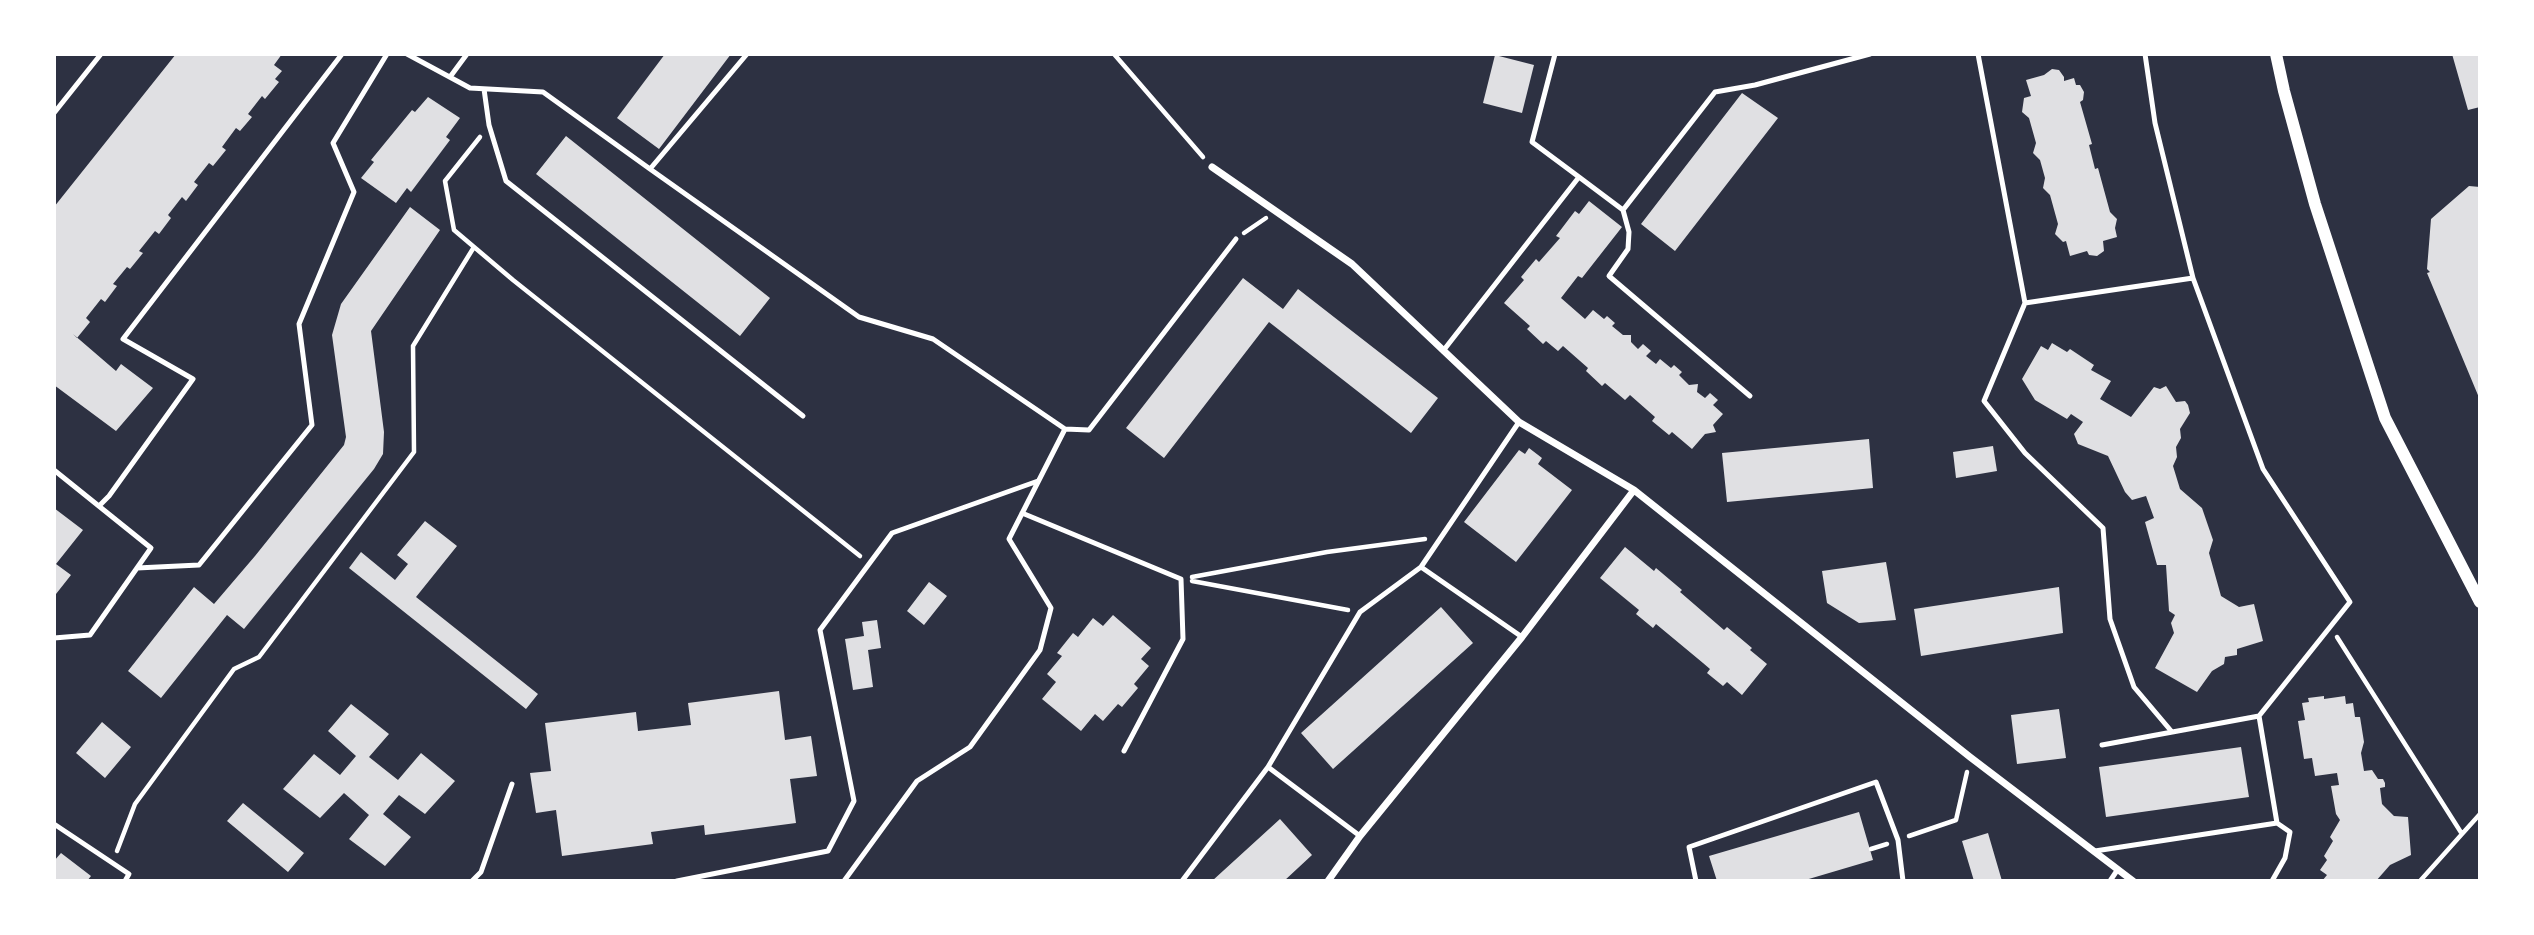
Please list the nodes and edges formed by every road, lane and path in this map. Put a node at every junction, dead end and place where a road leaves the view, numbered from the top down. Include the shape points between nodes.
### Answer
1 (101, 54) edge
2 (342, 54) edge
3 (387, 54) edge
4 (407, 54) edge
5 (467, 54) edge
6 (747, 54) edge
7 (1114, 54) edge
8 (1555, 54) edge
9 (1870, 54) edge
10 (1978, 54) edge
11 (2145, 54) edge
12 (2276, 54) edge
13 (450, 77) junction
14 (484, 89) junction
15 (54, 113) edge
16 (489, 125) junction
17 (1212, 167) joint
18 (650, 169) junction
19 (1579, 177) junction
20 (1623, 210) junction
21 (1275, 212) junction
22 (1236, 239) joint
23 (474, 247) junction
24 (2193, 278) junction
25 (2025, 303) junction
26 (1443, 351) junction
27 (1751, 396) dead end
28 (803, 416) dead end
29 (1520, 422) junction
30 (1065, 429) junction
31 (54, 470) edge
32 (1038, 481) junction
33 (1634, 491) junction
34 (100, 506) junction
35 (1022, 513) junction
36 (1442, 536) junction
37 (869, 564) junction
38 (1421, 567) junction
39 (137, 568) junction
40 (1181, 579) junction
41 (2480, 602) edge
42 (1360, 612) junction
43 (2330, 626) junction
44 (1522, 637) junction
45 (54, 638) edge
46 (2259, 716) junction
47 (2172, 732) junction
48 (2102, 745) dead end
49 (1124, 751) dead end
50 (1970, 757) junction
51 (1268, 767) junction
52 (512, 784) dead end
53 (2480, 814) edge
54 (2277, 823) junction
55 (54, 824) edge
56 (2462, 834) junction
57 (1360, 836) junction
58 (1898, 840) junction
59 (1871, 849) dead end
60 (2095, 851) junction
61 (112, 863) junction
62 (2118, 869) junction
63 (125, 881) edge
64 (472, 881) edge
65 (677, 881) edge
66 (844, 881) edge
67 (1182, 881) edge
68 (1328, 881) edge
69 (1696, 881) edge
70 (1903, 881) edge
71 (2110, 881) edge
72 (2133, 881) edge
73 (2272, 881) edge
74 (2420, 881) edge

1 - 15 lane
2 - 34 lane via 123,339 193,379
3 - 39 lane via 333,143 354,192 299,324 312,425 199,565
4 - 13 lane
5 - 13 lane
6 - 18 lane
7 - 17 path
8 - 19 lane via 1532,142
9 - 20 lane via 1715,92
10 - 25 lane
11 - 24 lane via 2155,123
12 - 41 street via 2315,204 2385,418
13 - 14 lane via 470,88
14 - 16 lane
14 - 18 lane via 543,92
16 - 23 path via 444,181 454,230
16 - 28 lane via 506,181
17 - 21 street
18 - 30 lane via 859,317 933,339
19 - 20 lane
19 - 26 lane
20 - 27 lane via 1628,249 1609,276
21 - 22 path
21 - 26 street via 1352,264
22 - 30 lane via 1089,430
23 - 37 path
23 - 61 path via 413,346 414,452 259,657 234,669 135,804
24 - 25 lane
24 - 43 lane via 2263,469 2350,601
25 - 47 lane via 1984,401 2025,453 2103,528 2110,619 2134,687
26 - 29 street
29 - 33 street
29 - 36 lane
30 - 32 lane
31 - 34 lane
32 - 35 lane
32 - 37 lane via 892,533
33 - 44 street
33 - 50 street
34 - 39 lane via 151,548
35 - 40 lane
35 - 66 lane via 1009,539 1051,608 1040,650 970,747 917,781
36 - 38 lane
36 - 40 path
37 - 65 lane via 820,630 854,801 828,851
38 - 42 lane
38 - 44 lane
39 - 45 lane via 90,635
40 - 42 path
40 - 49 lane via 1183,639
42 - 51 lane
43 - 46 lane
43 - 56 path
44 - 57 street
46 - 47 lane
46 - 54 lane
47 - 48 lane
50 - 58 path via 1956,820
50 - 60 street
51 - 57 lane
51 - 67 lane
52 - 64 lane via 481,872
53 - 56 path
54 - 60 lane
54 - 73 lane via 2290,832
55 - 61 lane
56 - 74 path
57 - 68 street
58 - 59 path
58 - 69 lane via 1876,782 1689,847
58 - 70 lane
60 - 62 street
61 - 63 lane via 129,874
62 - 71 lane
62 - 72 street

